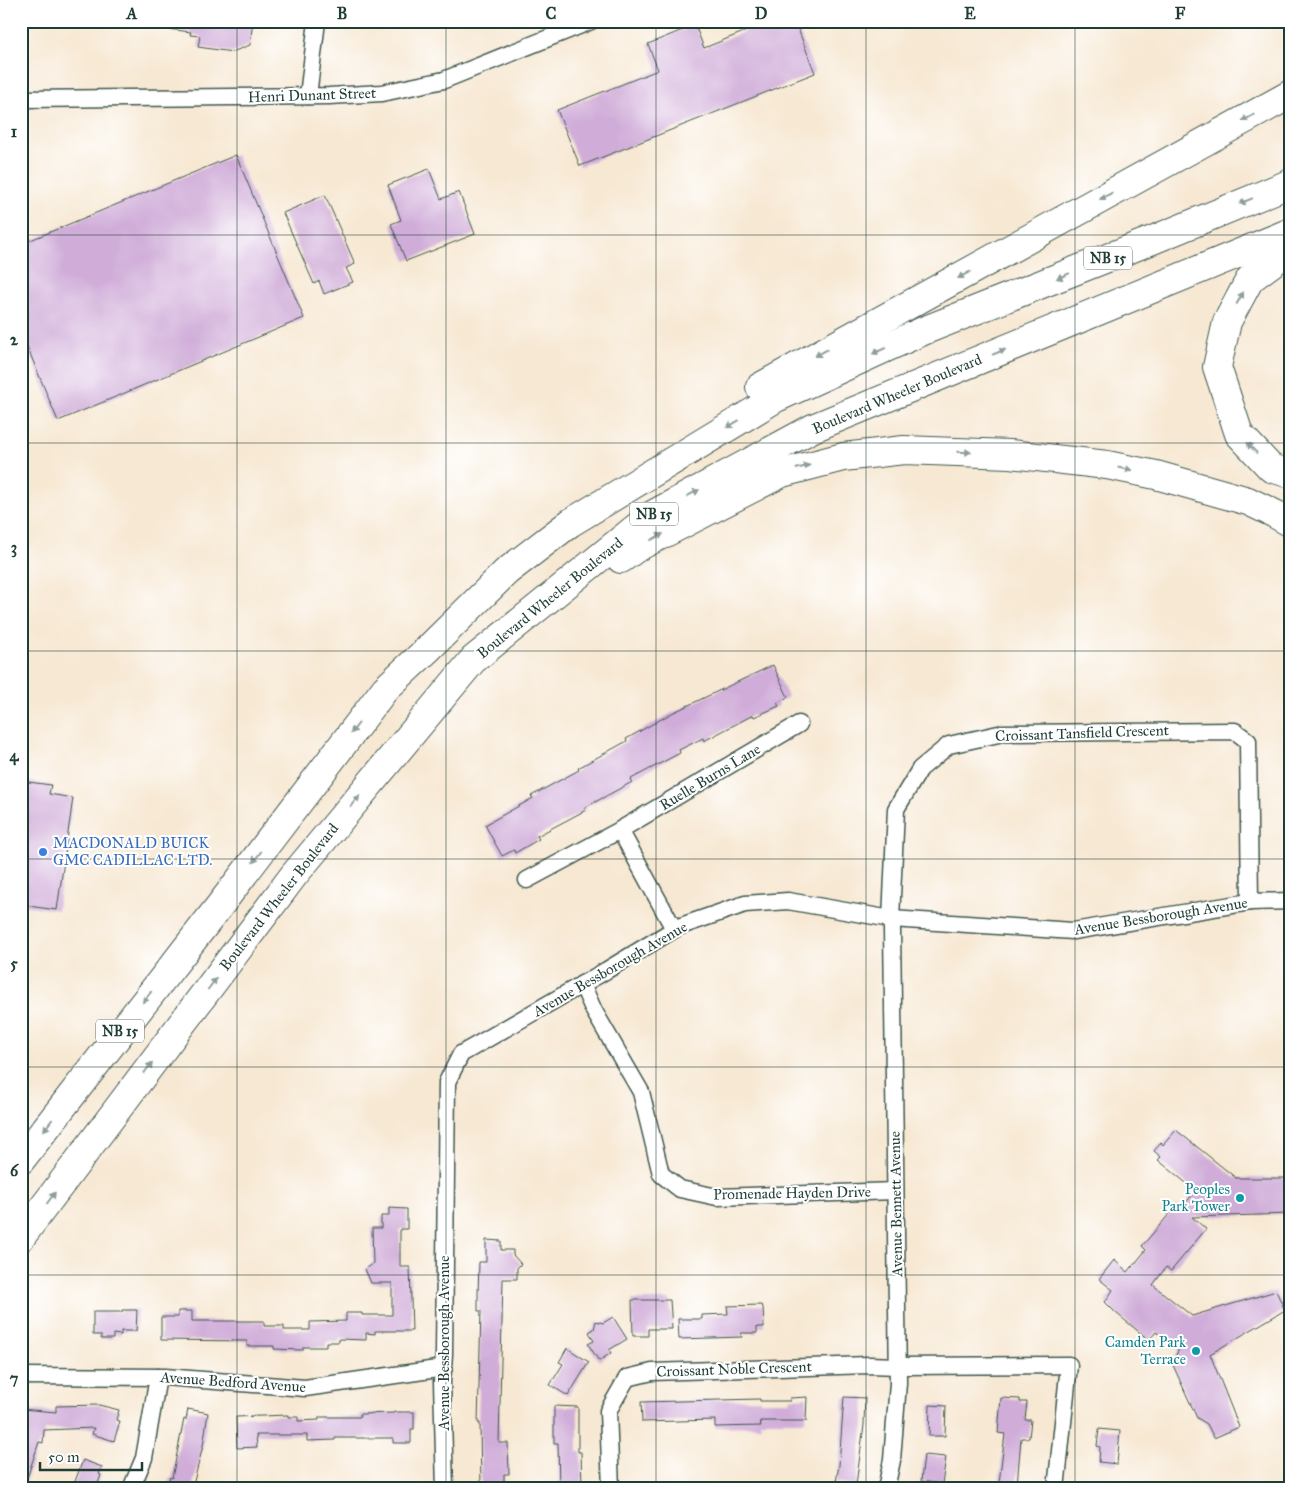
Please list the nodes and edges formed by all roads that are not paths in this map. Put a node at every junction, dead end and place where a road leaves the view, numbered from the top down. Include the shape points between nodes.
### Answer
1 (317, 21) edge
2 (591, 21) edge
3 (1291, 94) edge
4 (308, 96) junction
5 (21, 99) edge
6 (1291, 183) edge
7 (1291, 232) edge
8 (1291, 249) edge
9 (1291, 474) edge
10 (1291, 523) edge
11 (385, 689) junction
12 (436, 703) junction
13 (799, 724) dead end
14 (620, 830) junction
15 (527, 880) dead end
16 (1291, 901) edge
17 (1250, 902) junction
18 (890, 919) junction
19 (674, 929) junction
20 (582, 984) junction
21 (21, 1160) edge
22 (895, 1191) junction
23 (21, 1237) edge
24 (898, 1366) junction
25 (444, 1368) junction
26 (21, 1376) edge
27 (158, 1377) junction
28 (131, 1489) edge
29 (445, 1489) edge
30 (611, 1489) edge
31 (886, 1489) edge
32 (1056, 1489) edge

1 - 4 street
2 - 4 street, Henri Dunant Street via 444,80 382,93
3 -> 11 highway via 757,388 641,457 509,553 429,634
4 - 5 street, Henri Dunant Street
6 -> 11 highway, NB 15 via 923,331 776,398 570,523 506,572
12 -> 7 highway, Boulevard Wheeler Boulevard / NB 15 via 473,660 652,515 812,428
9 -> 8 highway via 1271,468 1239,434 1217,367 1227,322 1250,279
12 -> 10 highway via 510,640 638,547 782,473 843,457 904,450 1010,454 1107,465 1239,498
11 -> 21 highway, NB 15
23 -> 12 highway, Boulevard Wheeler Boulevard / NB 15 via 294,875
13 - 14 street, Ruelle Burns Lane
14 - 15 street, Ruelle Burns Lane
14 - 19 street
16 - 17 street, Avenue Bessborough Avenue
17 - 18 street, Avenue Bessborough Avenue via 1073,931
17 - 18 street, Croissant Tansfield Crescent via 1248,741 1235,731 1003,734 949,745 920,769 896,809
18 - 19 street, Avenue Bessborough Avenue via 788,901 745,904
18 - 22 street, Avenue Bennett Avenue
19 - 20 street, Avenue Bessborough Avenue
20 - 22 street, Promenade Hayden Drive via 640,1092 661,1174 680,1189 717,1197
20 - 25 street, Avenue Bessborough Avenue via 461,1054 447,1082
22 - 24 street, Avenue Bennett Avenue
24 - 30 street, Croissant Noble Crescent via 652,1372 627,1378 608,1411
24 - 31 street, Avenue Bennett Avenue via 892,1460
24 - 32 street, Croissant Noble Crescent via 1069,1365
25 - 27 street, Avenue Bedford Avenue via 305,1388
25 - 29 street, Avenue Bessborough Avenue
26 - 27 street, Avenue Bedford Avenue
27 - 28 street via 144,1458

